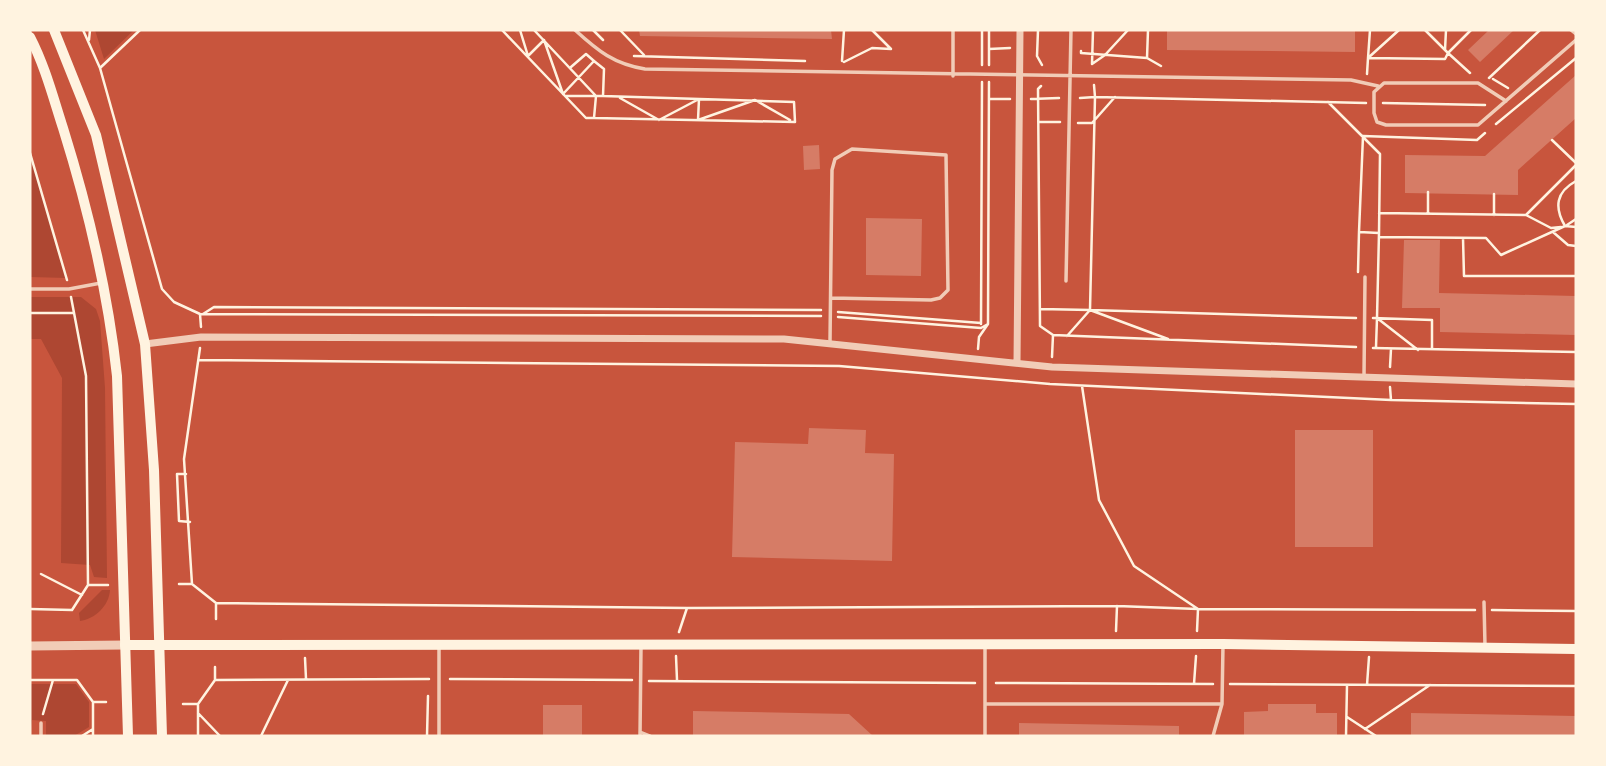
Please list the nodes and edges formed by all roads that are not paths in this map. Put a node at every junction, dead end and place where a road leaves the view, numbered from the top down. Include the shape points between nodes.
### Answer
1 (54, 30) edge
2 (575, 30) edge
3 (953, 30) edge
4 (1020, 30) edge
5 (1071, 30) edge
6 (1572, 30) edge
7 (1576, 34) edge
8 (30, 37) edge
9 (1576, 40) edge
10 (1019, 75) junction
11 (953, 76) junction
12 (1070, 77) junction
13 (1378, 86) junction
14 (1506, 101) junction
15 (1365, 277) dead end
16 (1066, 281) dead end
17 (102, 282) junction
18 (30, 289) edge
19 (831, 298) junction
20 (145, 344) junction
21 (830, 344) junction
22 (1017, 363) junction
23 (1364, 378) junction
24 (1576, 384) edge
25 (1484, 602) dead end
26 (440, 643) junction
27 (641, 643) junction
28 (161, 644) junction
29 (985, 644) junction
30 (1223, 644) junction
31 (125, 645) junction
32 (30, 646) edge
33 (1485, 648) junction
34 (1576, 649) edge
35 (985, 704) junction
36 (1222, 704) junction
37 (41, 723) road end
38 (640, 734) edge
39 (41, 736) edge
40 (128, 736) edge
41 (162, 736) edge
42 (439, 736) edge
43 (650, 736) edge
44 (985, 736) edge
45 (1213, 736) edge

1 - 20 main road via 96,135
2 - 11 lane via 601,54 645,69
3 - 11 lane
4 - 10 street
5 - 12 lane
6 - 7 lane
8 - 17 main road via 70,150
9 - 14 lane
10 - 11 lane
10 - 12 lane
10 - 22 street
12 - 13 lane via 1351,80
12 - 16 lane
13 - 14 lane via 1478,83
13 - 14 lane via 1374,103 1377,122 1385,125 1478,125
15 - 23 lane
17 - 18 lane via 69,289
17 - 31 main road via 117,376
19 - 19 lane via 835,159 852,149 946,155 948,290 931,300
19 - 21 lane
20 - 21 street via 215,337 784,339
20 - 28 main road
21 - 22 street
22 - 23 street
23 - 24 street
25 - 33 lane
26 - 27 main road
26 - 28 main road
26 - 42 lane
27 - 29 main road
27 - 38 lane
28 - 31 main road
28 - 41 main road
29 - 30 main road
29 - 35 lane
30 - 33 main road
30 - 36 lane
31 - 32 street
31 - 40 main road
33 - 34 main road
35 - 36 lane
35 - 44 lane
36 - 45 lane
37 - 39 lane
38 - 43 lane

